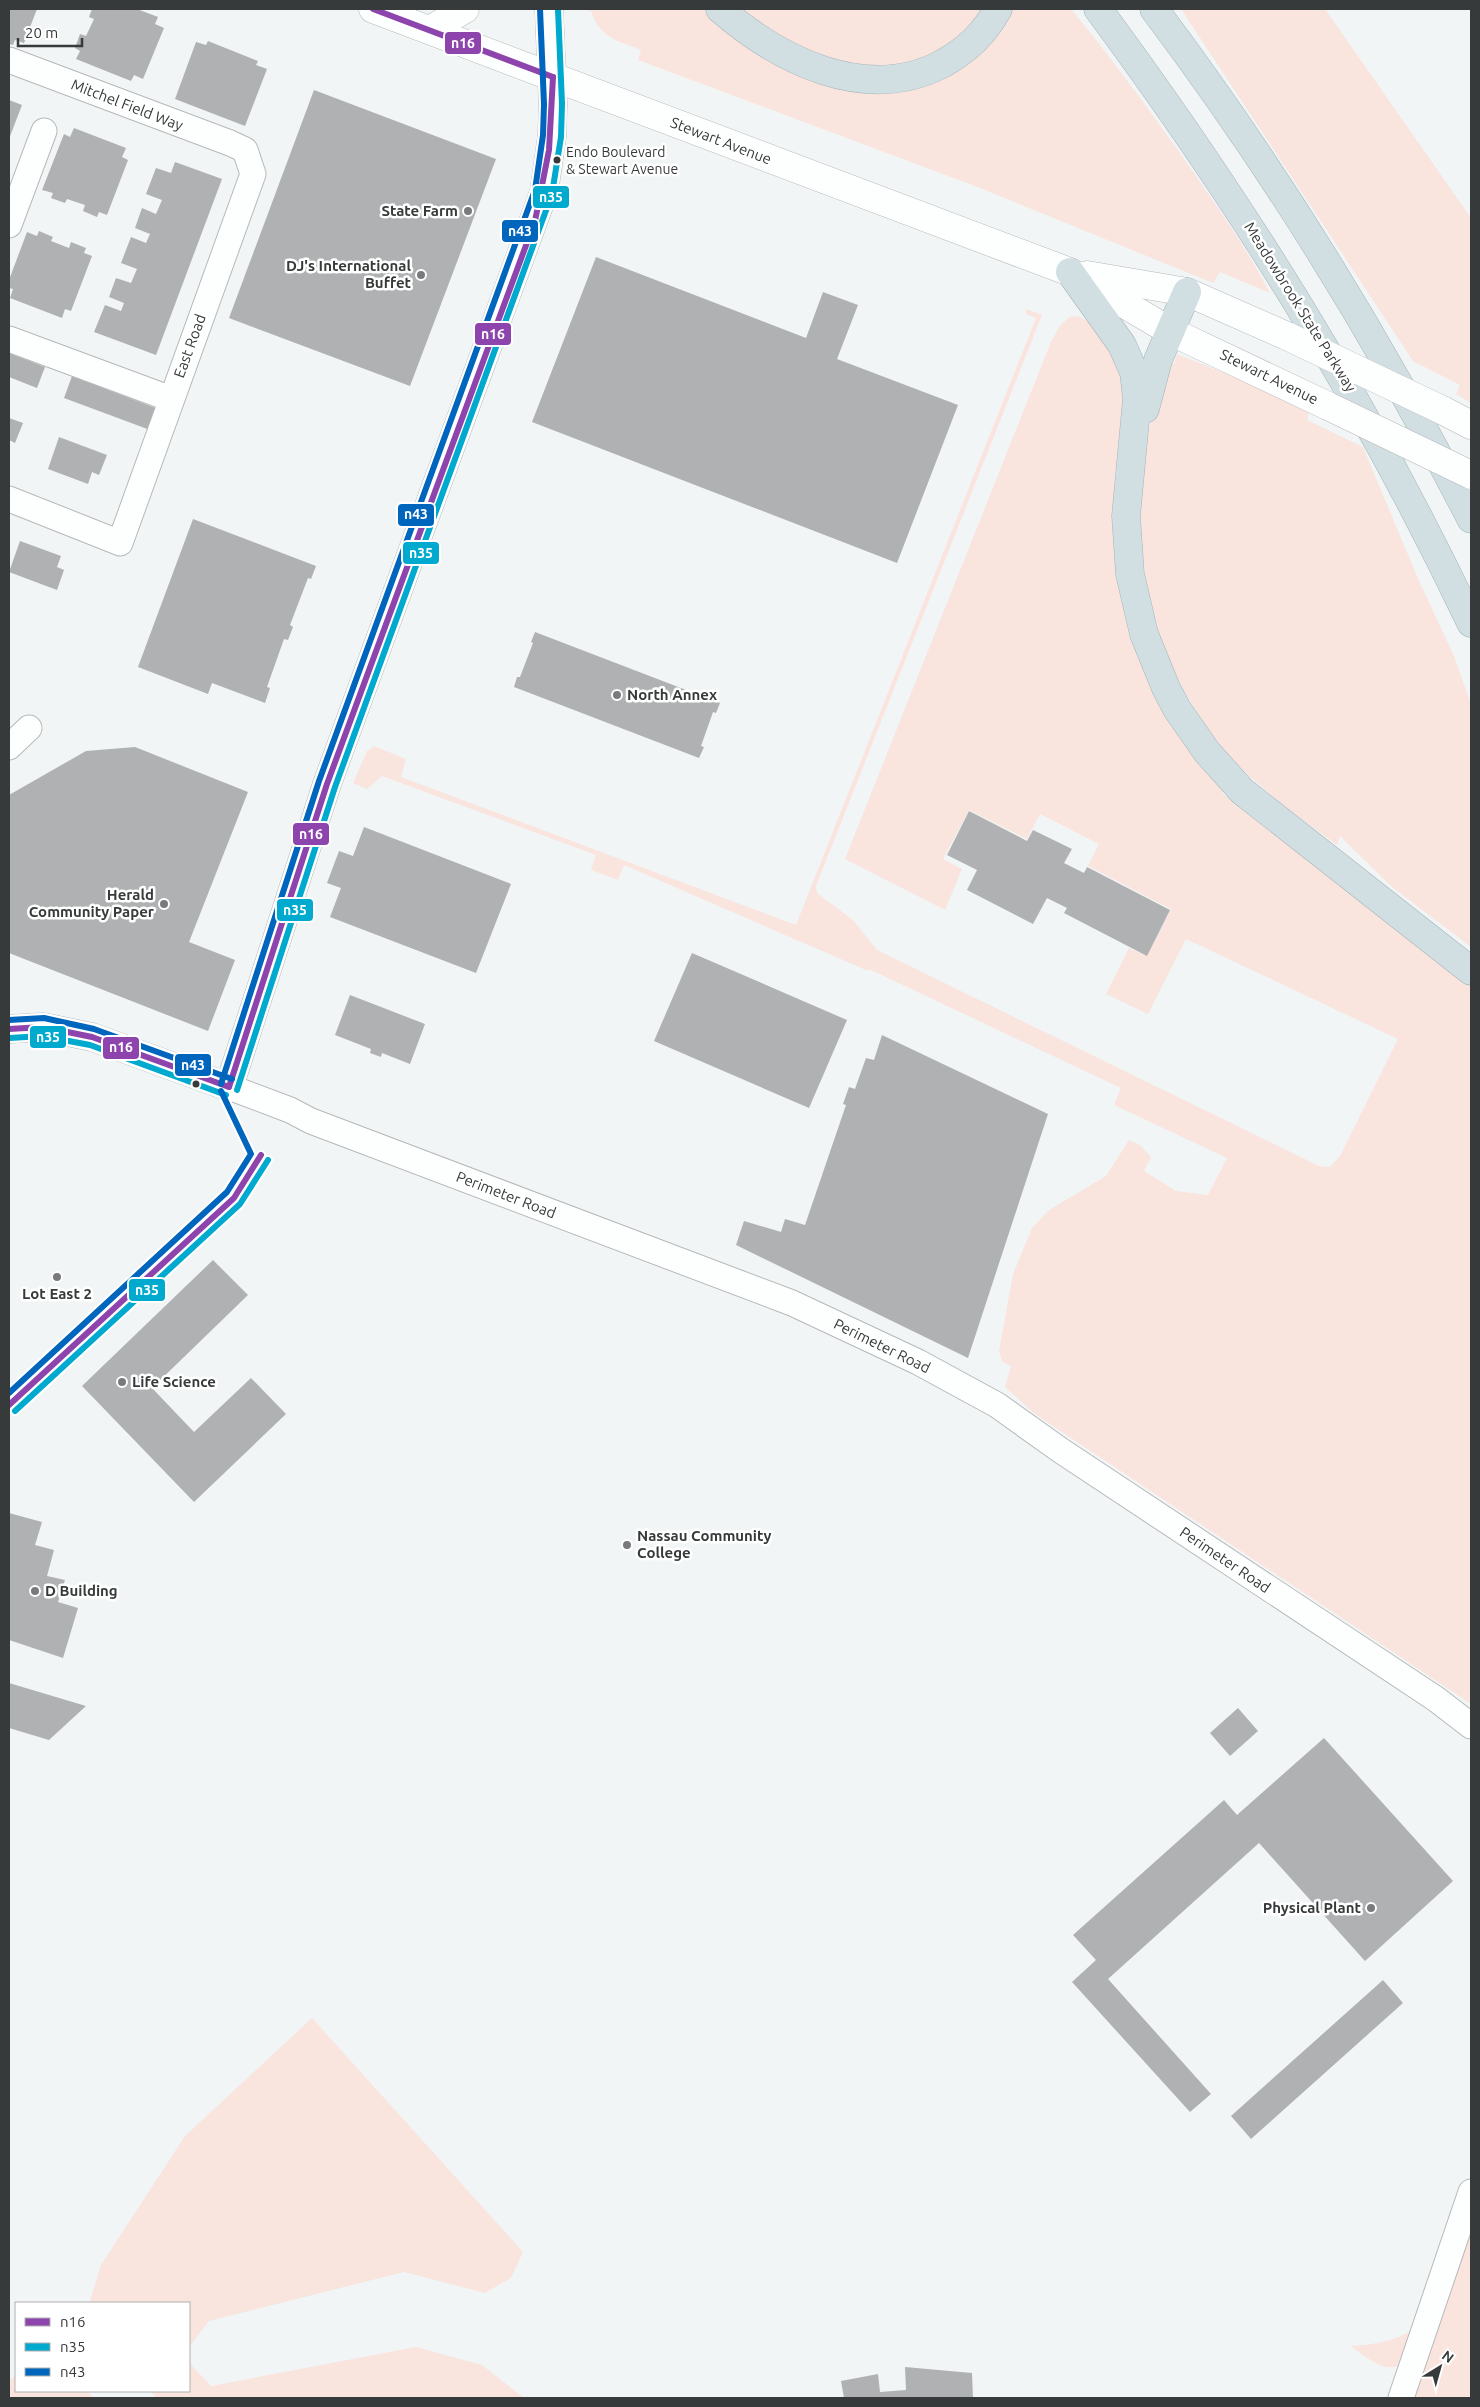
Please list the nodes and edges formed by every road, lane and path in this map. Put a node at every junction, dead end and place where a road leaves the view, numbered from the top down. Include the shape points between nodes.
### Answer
1 (373, 9) edge
2 (465, 9) edge
3 (549, 9) edge
4 (720, 9) edge
5 (998, 9) edge
6 (1098, 9) edge
7 (1154, 9) edge
8 (430, 30) junction
9 (9, 60) edge
10 (553, 77) junction
11 (44, 131) dead end
12 (245, 150) joint
13 (9, 225) edge
14 (1070, 272) junction
15 (1187, 292) junction
16 (1170, 331) junction
17 (9, 339) edge
18 (171, 399) junction
19 (1471, 425) edge
20 (1130, 464) junction
21 (1471, 475) edge
22 (9, 499) edge
23 (1471, 519) edge
24 (1471, 623) edge
25 (29, 728) dead end
26 (9, 747) edge
27 (1471, 971) edge
28 (9, 1029) edge
29 (229, 1087) junction
30 (1471, 1726) edge
31 (1471, 2192) edge
32 (1401, 2398) edge

1 - 8 main road, Stewart Avenue
2 - 8 main road
3 - 10 main road
4 - 5 highway via 764,43 796,60 844,76 875,80 921,73 959,54 979,37
6 - 24 highway, Meadowbrook State Parkway via 1215,172 1308,317 1392,464
7 - 23 highway via 1262,160 1348,296 1424,426
8 - 10 main road, Stewart Avenue
9 - 12 street, Mitchel Field Way
10 - 14 main road, Stewart Avenue
10 - 29 main road via 552,136 544,192 535,221 327,784
11 - 13 street
12 - 18 street, East Road via 253,174
14 - 15 main road, Stewart Avenue
14 - 16 main road, Stewart Avenue
14 - 20 highway via 1122,345 1134,372 1137,399
15 - 16 highway
15 - 19 main road, Stewart Avenue, bridge via 1289,337
16 - 20 highway via 1158,360
16 - 21 main road, Stewart Avenue, bridge
17 - 18 street
18 - 22 street, East Road via 120,543
20 - 27 highway via 1126,516 1135,602 1154,662 1192,732 1242,791
25 - 26 street
28 - 29 main road via 43,1027 92,1037
29 - 30 street, Perimeter Road via 792,1303 918,1362 997,1405 1436,1699
31 - 32 street

